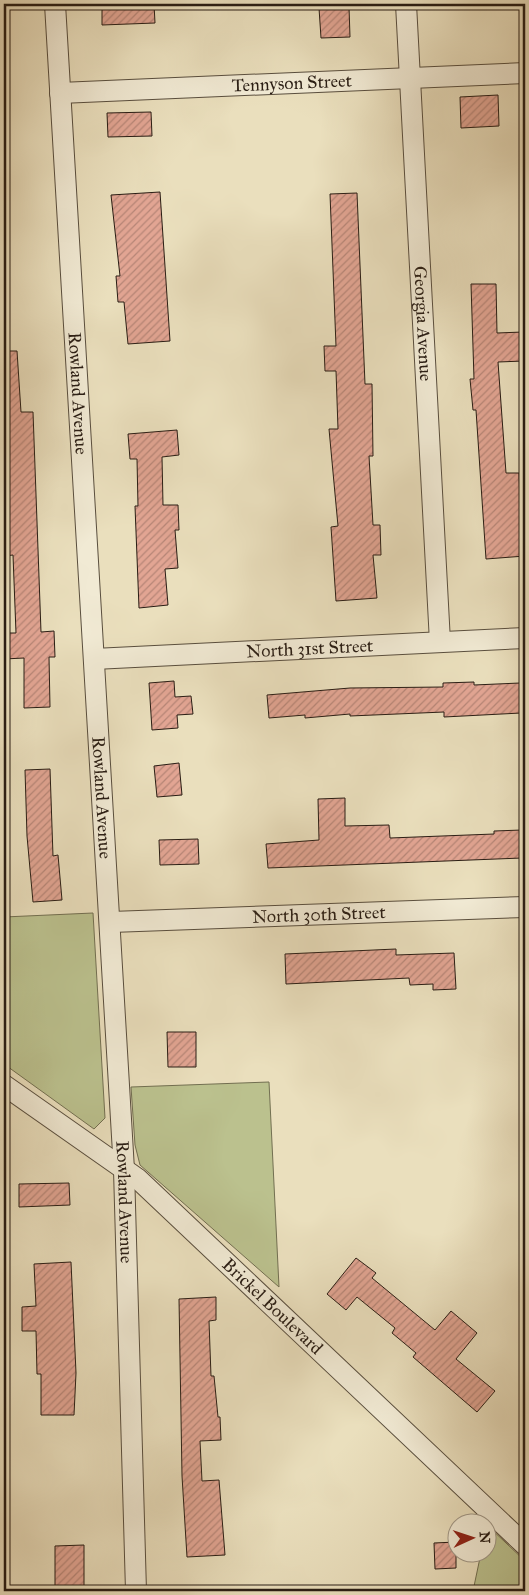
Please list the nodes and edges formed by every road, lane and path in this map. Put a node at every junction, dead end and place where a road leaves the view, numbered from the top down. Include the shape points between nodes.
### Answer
1 (55, 4) edge
2 (406, 4) edge
3 (525, 73) edge
4 (409, 79) junction
5 (60, 93) junction
6 (525, 638) edge
7 (440, 642) junction
8 (94, 659) junction
9 (525, 907) edge
10 (111, 922) junction
11 (4, 1085) edge
12 (124, 1170) junction
13 (525, 1545) edge
14 (136, 1591) edge

1 - 5 street, Rowland Avenue
2 - 4 street, Georgia Avenue
3 - 4 street, Tennyson Street
4 - 5 street, Tennyson Street
4 - 7 street, Georgia Avenue
5 - 8 street, Rowland Avenue
6 - 7 street, North 31st Street
7 - 8 street, North 31st Street
8 - 10 street, Rowland Avenue
9 - 10 street, North 30th Street
10 - 12 street, Rowland Avenue
11 - 12 street, Brickel Boulevard
12 - 13 street, Brickel Boulevard via 172,1210
12 - 14 street, Rowland Avenue

